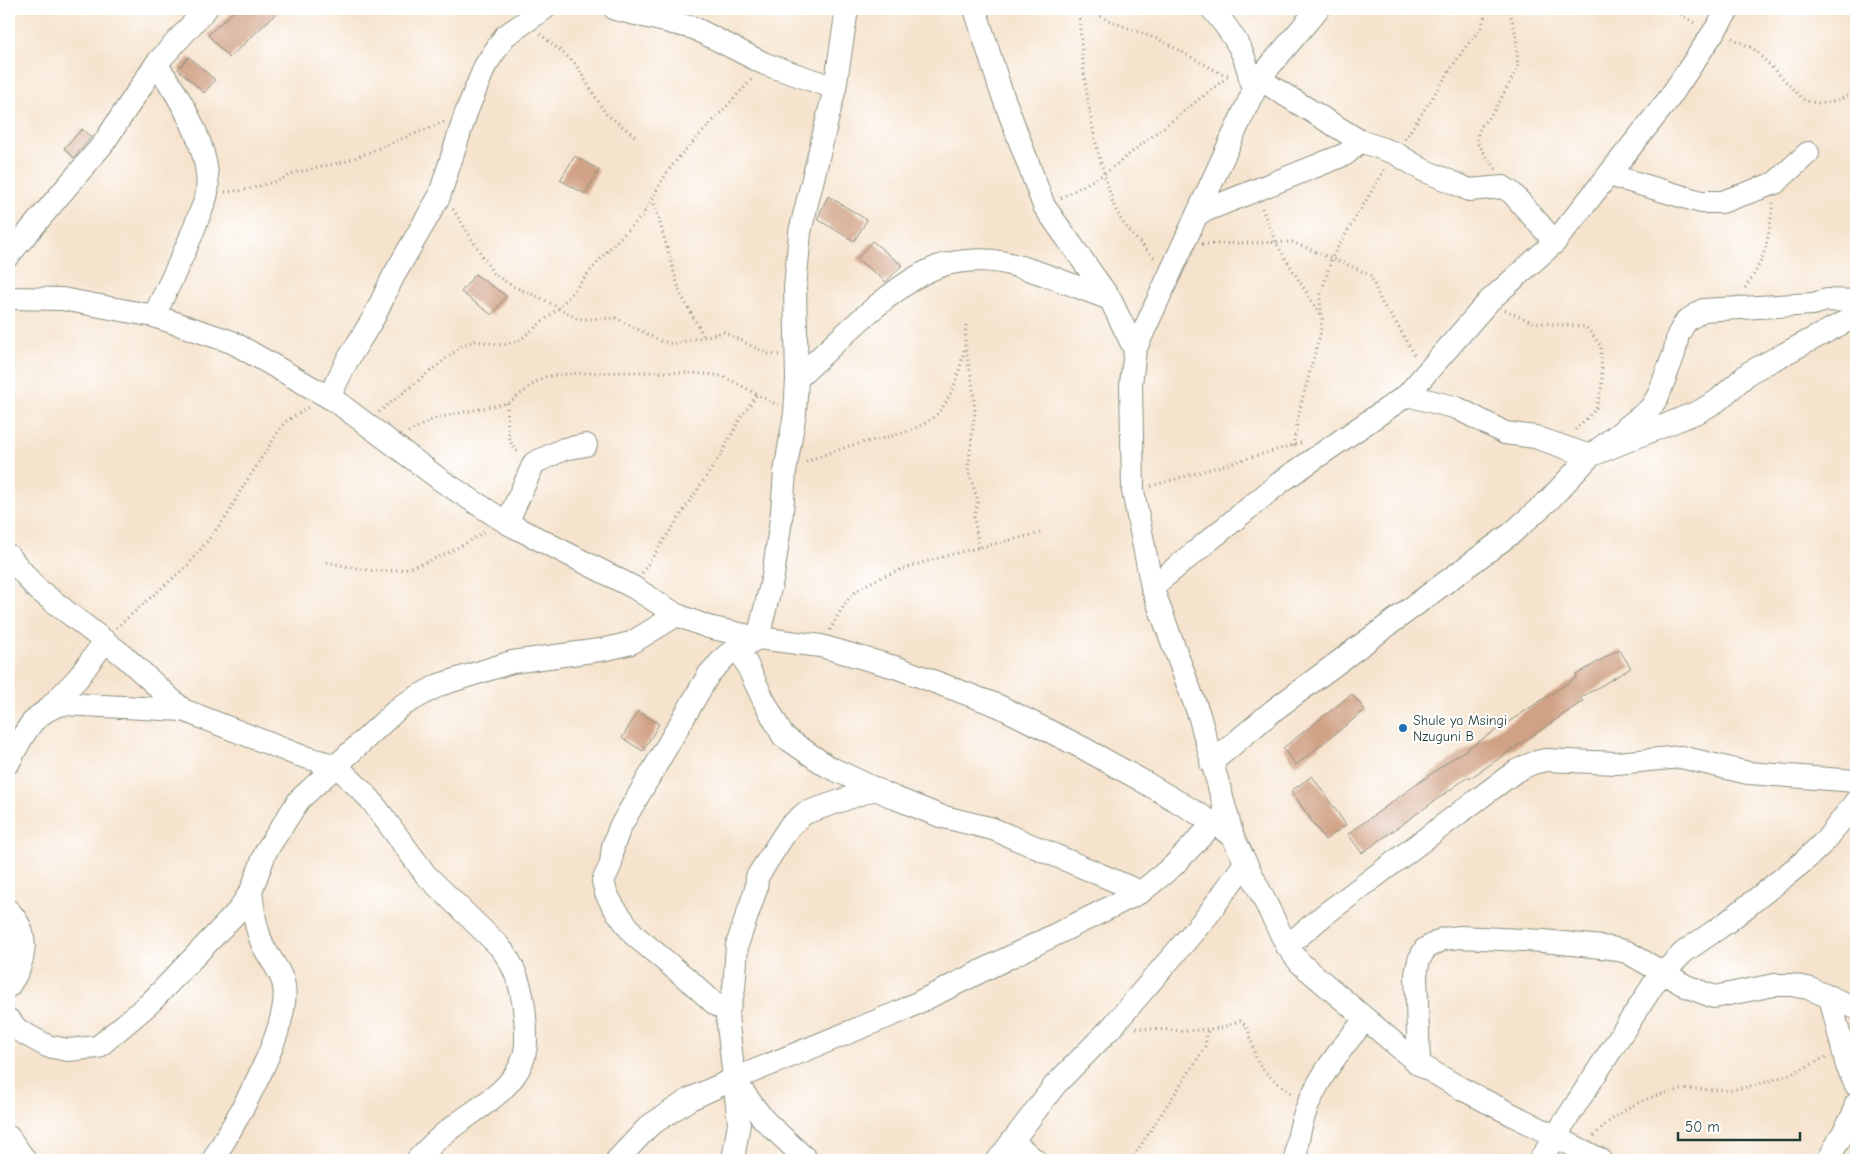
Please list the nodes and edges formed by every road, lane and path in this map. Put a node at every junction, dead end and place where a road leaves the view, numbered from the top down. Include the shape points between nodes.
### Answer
1 (206, 9) edge
2 (615, 9) edge
3 (847, 9) edge
4 (975, 9) edge
5 (1079, 9) edge
6 (1087, 9) edge
7 (1212, 9) edge
8 (1318, 9) edge
9 (1487, 9) edge
10 (1509, 9) edge
11 (1672, 9) edge
12 (1729, 9) edge
13 (535, 15) edge
14 (1713, 33) junction
15 (156, 64) junction
16 (765, 64) junction
17 (1248, 80) junction
18 (834, 88) junction
19 (1856, 91) edge
20 (466, 112) junction
21 (635, 136) dead end
22 (1360, 141) junction
23 (1808, 153) dead end
24 (1395, 154) junction
25 (1104, 174) junction
26 (1608, 175) junction
27 (1775, 183) junction
28 (1503, 187) junction
29 (443, 190) junction
30 (1256, 191) junction
31 (207, 194) junction
32 (653, 198) junction
33 (1044, 206) junction
34 (1199, 213) junction
35 (1554, 242) junction
36 (1276, 243) junction
37 (1184, 244) junction
38 (9, 255) edge
39 (1332, 257) junction
40 (1170, 274) junction
41 (9, 298) edge
42 (1110, 299) junction
43 (1489, 301) junction
44 (1856, 301) edge
45 (559, 308) junction
46 (1731, 308) junction
47 (154, 316) junction
48 (1856, 316) edge
49 (1322, 319) junction
50 (966, 325) dead end
51 (703, 335) junction
52 (965, 346) junction
53 (1136, 350) junction
54 (797, 355) junction
55 (1425, 375) junction
56 (797, 378) junction
57 (1407, 395) junction
58 (757, 396) junction
59 (328, 397) junction
60 (507, 403) junction
61 (795, 413) junction
62 (365, 423) junction
63 (1310, 440) dead end
64 (390, 442) junction
65 (586, 445) dead end
66 (1293, 446) junction
67 (1560, 446) junction
68 (1590, 456) junction
69 (534, 463) junction
70 (785, 472) junction
71 (1133, 491) junction
72 (504, 521) junction
73 (1040, 533) dead end
74 (979, 549) junction
75 (9, 556) edge
76 (327, 562) dead end
77 (633, 587) junction
78 (1152, 587) junction
79 (677, 614) junction
80 (105, 641) junction
81 (749, 644) junction
82 (821, 646) junction
83 (50, 707) junction
84 (182, 710) junction
85 (9, 762) edge
86 (1211, 763) junction
87 (336, 766) junction
88 (1856, 781) edge
89 (875, 789) junction
90 (1856, 801) edge
91 (1849, 821) edge
92 (1214, 823) junction
93 (1232, 837) junction
94 (1245, 863) junction
95 (250, 890) junction
96 (1141, 892) junction
97 (9, 911) edge
98 (1287, 946) junction
99 (1664, 972) junction
100 (9, 986) edge
101 (1830, 997) junction
102 (1856, 1008) edge
103 (727, 1011) junction
104 (1366, 1019) junction
105 (9, 1020) edge
106 (1111, 1028) junction
107 (1208, 1030) junction
108 (1842, 1049) junction
109 (1419, 1064) junction
110 (734, 1079) junction
111 (1856, 1085) edge
112 (1856, 1104) edge
113 (1308, 1106) junction
114 (1554, 1136) junction
115 (9, 1137) edge
116 (1012, 1141) junction
117 (1581, 1150) junction
118 (25, 1160) edge
119 (213, 1160) edge
120 (417, 1160) edge
121 (617, 1160) edge
122 (733, 1160) edge
123 (807, 1160) edge
124 (998, 1160) edge
125 (1035, 1160) edge
126 (1131, 1160) edge
127 (1296, 1160) edge
128 (1540, 1160) edge
129 (1601, 1160) edge
130 (1828, 1160) edge

1 - 15 street
2 - 16 street via 694,28
3 - 18 street
4 - 33 street via 1000,88
5 - 25 path via 1081,54 1094,138
6 - 17 path via 1125,28 1160,40 1222,74
7 - 17 street via 1232,32 1242,50
8 - 17 street
9 - 24 path via 1481,28
10 - 28 path via 1516,35 1518,68 1477,137
11 - 14 path
12 - 14 street
13 - 20 street via 505,36 494,49
13 - 21 path via 574,62 606,114
14 - 19 path via 1740,40 1754,49 1804,100 1839,101
14 - 26 street via 1668,100
15 - 31 street via 177,92 196,136 206,166
15 - 38 street via 103,144
16 - 18 street
16 - 32 path via 679,157
17 - 22 street
17 - 25 path
17 - 34 street
18 - 54 street via 800,232 795,288
20 - 29 street
20 - 31 path via 347,161 294,173 246,190
22 - 24 street
22 - 30 street via 1350,151
23 - 27 street
24 - 28 street via 1469,190
24 - 39 path
25 - 33 path
25 - 40 path via 1116,212
26 - 27 street via 1702,202 1722,202
26 - 35 street
27 - 46 path via 1765,252 1758,269
28 - 35 street via 1512,193
29 - 45 path via 493,273 512,286
29 - 59 street
30 - 34 street
30 - 36 path
31 - 47 street via 189,242
32 - 45 path via 642,216
32 - 51 path via 680,293
33 - 42 street
34 - 37 street
35 - 43 street
36 - 37 path
36 - 39 path via 1292,242
36 - 49 path
37 - 40 street
39 - 49 path via 1320,298
39 - 55 path via 1371,276 1380,300
40 - 53 street
41 - 47 street via 62,299
42 - 53 street
42 - 56 street via 999,262 942,265 905,283
43 - 55 street
43 - 67 path via 1532,322 1586,327 1602,346 1602,385 1596,410
44 - 46 street via 1827,300 1813,304
45 - 51 path via 578,319 616,318 673,344
45 - 62 path via 520,340 503,345 475,341 463,345
46 - 68 street via 1703,310 1686,321 1650,409
47 - 59 street via 232,342
48 - 68 street via 1750,372 1717,401 1700,411
49 - 66 path
50 - 52 path
51 - 54 path via 724,332 768,354
52 - 70 path via 953,387 930,420 904,432 848,447
52 - 74 path via 974,401 968,461 978,501 974,517
53 - 71 street via 1131,384
54 - 56 street
55 - 57 street
56 - 61 street
57 - 67 street via 1457,408 1505,433 1535,437
57 - 78 street via 1282,481
58 - 60 path via 724,377 674,371 546,376
58 - 61 path
58 - 77 path via 741,416 722,453
59 - 62 street
59 - 80 path via 297,412 284,423 227,516 188,565 124,620
60 - 64 path via 436,418
60 - 69 path via 514,450
61 - 70 street
62 - 64 street
63 - 66 path
64 - 72 street
65 - 69 street via 564,449
66 - 71 path
67 - 68 street
68 - 86 street via 1512,533 1274,710
69 - 72 street
70 - 81 street via 772,576
71 - 78 street
72 - 76 path via 439,557 400,570 367,569
72 - 77 street
73 - 74 path
74 - 82 path via 902,568 876,579 850,596
75 - 80 street via 36,588
77 - 79 street
78 - 86 street via 1199,715
79 - 81 street
79 - 87 street via 621,646 512,662 439,685 387,716
80 - 83 street via 78,678
80 - 84 street
81 - 82 street
81 - 89 street via 783,736 827,766
81 - 103 street via 727,656 709,674 620,827 611,864 603,881 613,906 634,935
82 - 92 street via 898,668 999,706 1083,748
83 - 84 street via 63,704
83 - 85 street via 39,714 26,730
84 - 87 street via 298,755
86 - 93 street
87 - 95 street via 286,818 266,851
87 - 120 street via 370,799 426,875 510,959 524,1004 525,1053 515,1074
88 - 98 street via 1748,773 1681,757 1618,763 1555,760 1533,763 1516,771 1458,814
89 - 96 street via 940,816 993,829
89 - 103 street via 805,813 795,820 776,844 758,877 746,916 738,945 734,989
90 - 91 street
91 - 99 street via 1803,862 1684,952
92 - 93 street
92 - 96 street via 1173,866
93 - 94 street
94 - 98 street
94 - 106 street via 1207,916
95 - 105 street via 238,910 156,997 98,1047 68,1050 47,1046 18,1030
95 - 119 street via 262,944 280,972 284,1011 278,1034
96 - 110 street via 899,1012
97 - 100 street via 22,931 24,948 23,961
98 - 104 street via 1300,963
99 - 101 street via 1686,986 1714,997 1774,985 1808,988
99 - 109 street via 1627,952 1611,948 1460,937 1443,939 1425,949 1416,974
99 - 114 street via 1647,992
101 - 102 street
101 - 108 street
103 - 110 street
104 - 109 street
104 - 113 street via 1333,1058
106 - 107 path
106 - 116 street via 1055,1085
107 - 113 path via 1237,1021 1245,1023 1258,1062
107 - 126 path via 1199,1057
108 - 111 street
108 - 117 path via 1780,1077 1751,1086 1665,1092 1647,1098 1616,1115
109 - 114 street
110 - 121 street via 669,1112 650,1126
110 - 122 street via 739,1123
110 - 123 street via 764,1120
112 - 130 street
113 - 127 street via 1302,1117
114 - 117 street
114 - 128 street
115 - 118 street
116 - 124 street
116 - 125 street
117 - 129 street

